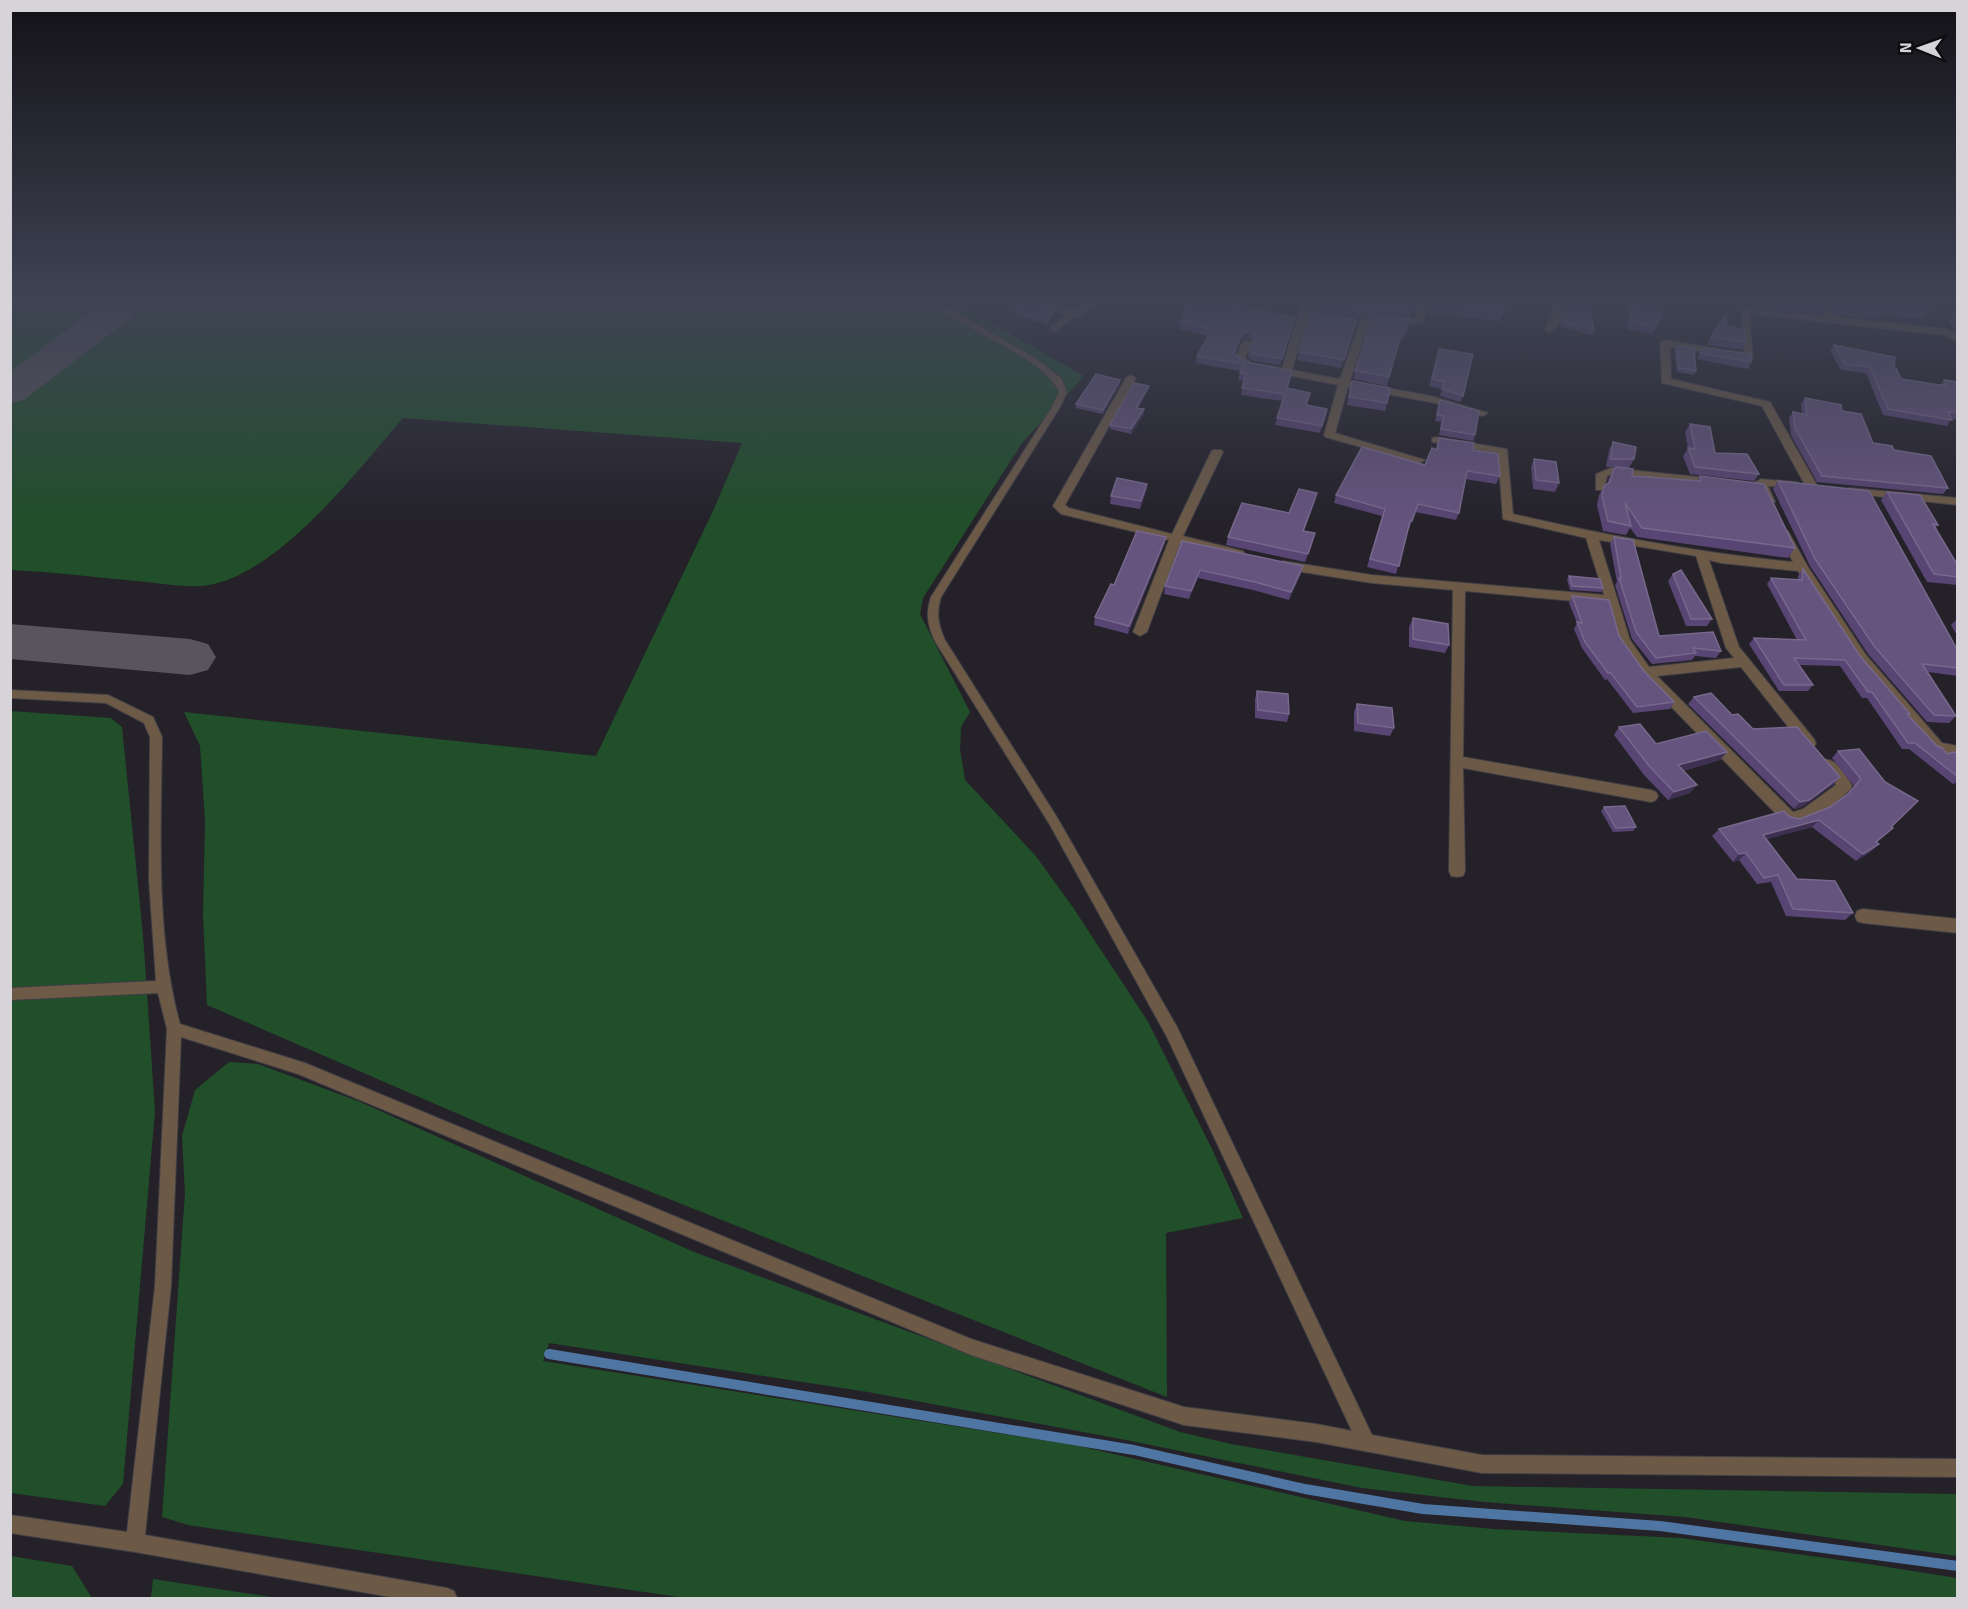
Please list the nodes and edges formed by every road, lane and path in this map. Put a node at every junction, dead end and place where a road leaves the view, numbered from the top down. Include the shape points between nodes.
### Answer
1 (1050, 374) edge
2 (1297, 374) edge
3 (1347, 374) edge
4 (1666, 374) edge
5 (1131, 378) dead end
6 (1344, 383) junction
7 (1483, 413) dead end
8 (1436, 440) edge
9 (1217, 452) dead end
10 (1419, 460) dead end
11 (1727, 483) edge
12 (1600, 488) dead end
13 (1823, 488) junction
14 (1958, 502) edge
15 (1591, 535) junction
16 (1176, 538) junction
17 (1701, 553) junction
18 (1254, 558) edge
19 (1273, 562) edge
20 (1802, 567) junction
21 (1459, 586) junction
22 (1612, 600) junction
23 (1140, 632) dead end
24 (1743, 662) junction
25 (1646, 672) junction
26 (10, 694) edge
27 (1958, 751) edge
28 (1456, 760) junction
29 (1651, 796) dead end
30 (1457, 871) dead end
31 (1863, 916) dead end
32 (1958, 926) edge
33 (163, 987) junction
34 (10, 994) edge
35 (174, 1029) junction
36 (1367, 1444) junction
37 (1958, 1468) edge
38 (10, 1524) edge
39 (135, 1543) junction
40 (447, 1599) edge

1 - 36 lane via 1063,392 936,597 930,612 934,627 1054,822 1172,1032
2 - 6 street
3 - 6 street
4 - 13 street via 1666,381 1766,404
5 - 16 street via 1059,506 1065,511
6 - 7 street
6 - 10 street via 1329,435
8 - 15 street via 1503,451 1507,516
9 - 16 street
11 - 12 street via 1611,471 1602,474
13 - 14 street via 1872,498
13 - 20 street via 1761,482 1756,487
15 - 17 street
15 - 22 street
16 - 18 street
16 - 23 street
17 - 20 street via 1721,559
17 - 24 street via 1733,648
19 - 21 street via 1372,579
20 - 27 street via 1861,658 1938,747
21 - 22 street
21 - 28 street
22 - 25 street via 1624,640
24 - 25 street
24 - 25 street via 1845,786 1808,814 1790,819
26 - 33 lane via 108,699 149,720 156,737 155,880
28 - 29 street
28 - 30 street
31 - 32 street
33 - 34 lane
33 - 35 lane
35 - 36 lane via 300,1068 971,1347 1184,1416
35 - 39 lane via 163,1286
36 - 37 lane via 1482,1464
38 - 39 lane
39 - 40 lane

